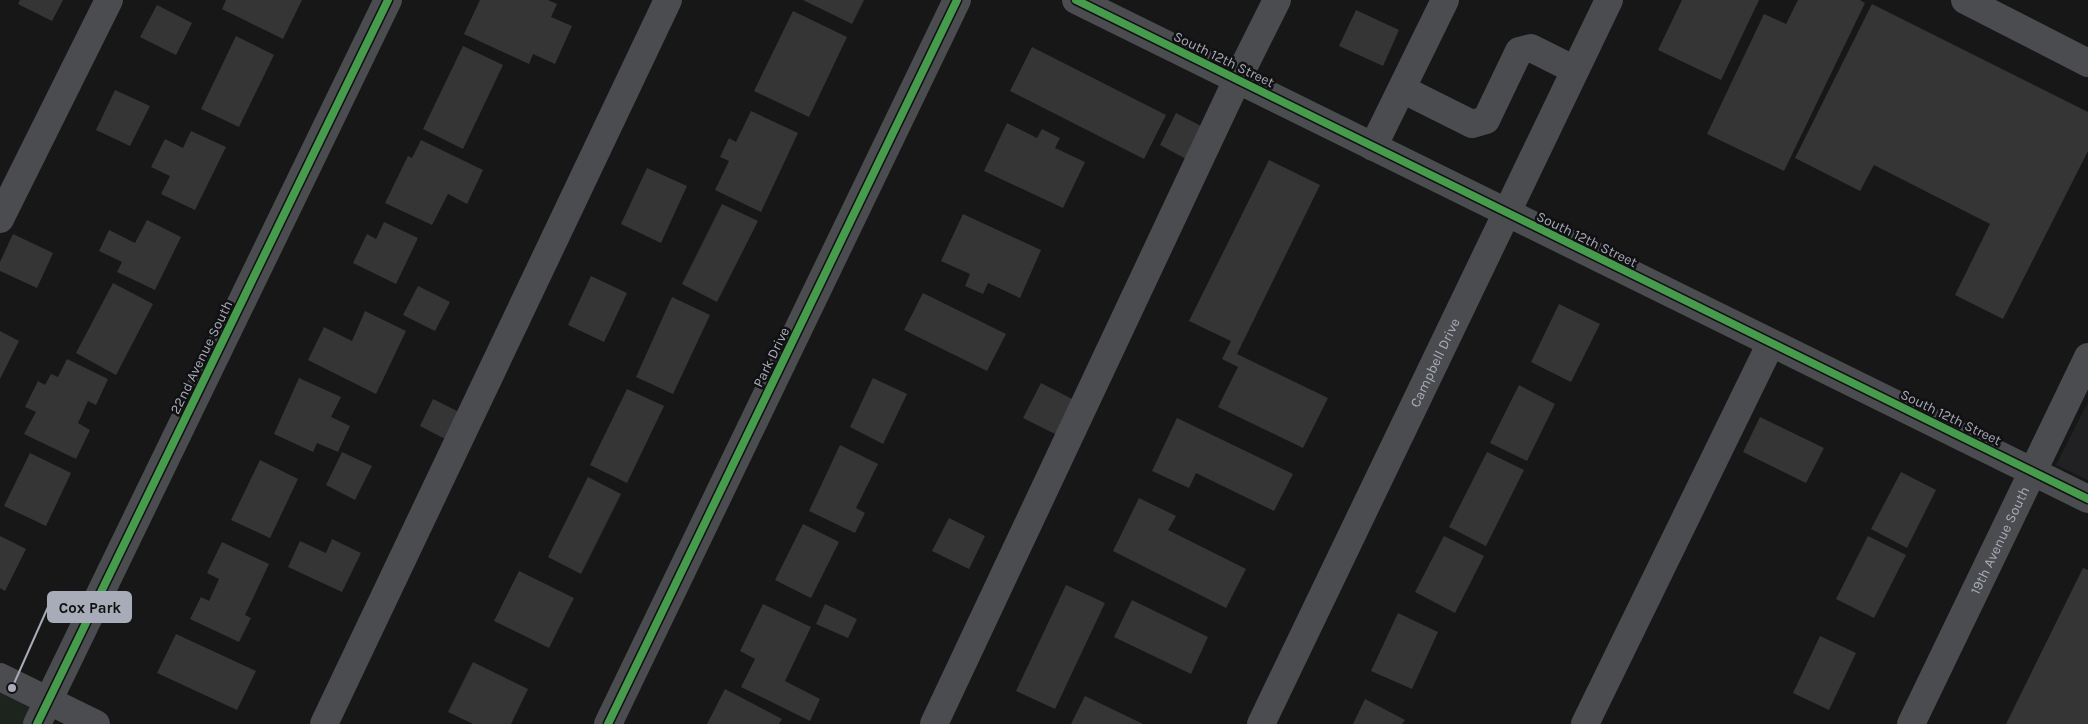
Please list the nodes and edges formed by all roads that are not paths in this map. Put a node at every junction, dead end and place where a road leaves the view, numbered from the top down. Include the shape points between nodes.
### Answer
1 (109, 0) edge
2 (388, 0) edge
3 (668, 0) edge
4 (957, 0) edge
5 (1277, 0) edge
6 (1445, 0) edge
7 (1608, 0) edge
8 (1964, 0) edge
9 (1087, 2) edge
10 (2088, 63) edge
11 (1575, 70) junction
12 (1237, 80) junction
13 (1402, 89) junction
14 (1373, 147) junction
15 (1507, 214) junction
16 (0, 219) edge
17 (1771, 343) junction
18 (2088, 357) edge
19 (2034, 472) junction
20 (2088, 499) edge
21 (0, 677) edge
22 (43, 712) edge
23 (96, 724) edge
24 (324, 724) edge
25 (608, 724) edge
26 (934, 724) edge
27 (1261, 724) edge
28 (1585, 724) edge
29 (1911, 724) edge

1 - 16 street
2 - 22 street, 22nd Avenue South
3 - 24 street
4 - 25 street, Park Drive
5 - 12 street
6 - 13 street
7 - 11 street, Campbell Drive
8 - 10 street
9 - 12 street, South 12th Street
11 - 13 street via 1532,48 1519,51 1486,120 1472,124
11 - 15 street, Campbell Drive
12 - 14 street, South 12th Street
12 - 26 street
13 - 14 street
14 - 15 street, South 12th Street
15 - 17 street, South 12th Street
15 - 27 street, Campbell Drive
17 - 19 street, South 12th Street
17 - 28 street
18 - 19 street, 19th Avenue South
19 - 20 street, South 12th Street
19 - 29 street, 19th Avenue South
21 - 22 street
22 - 23 street

